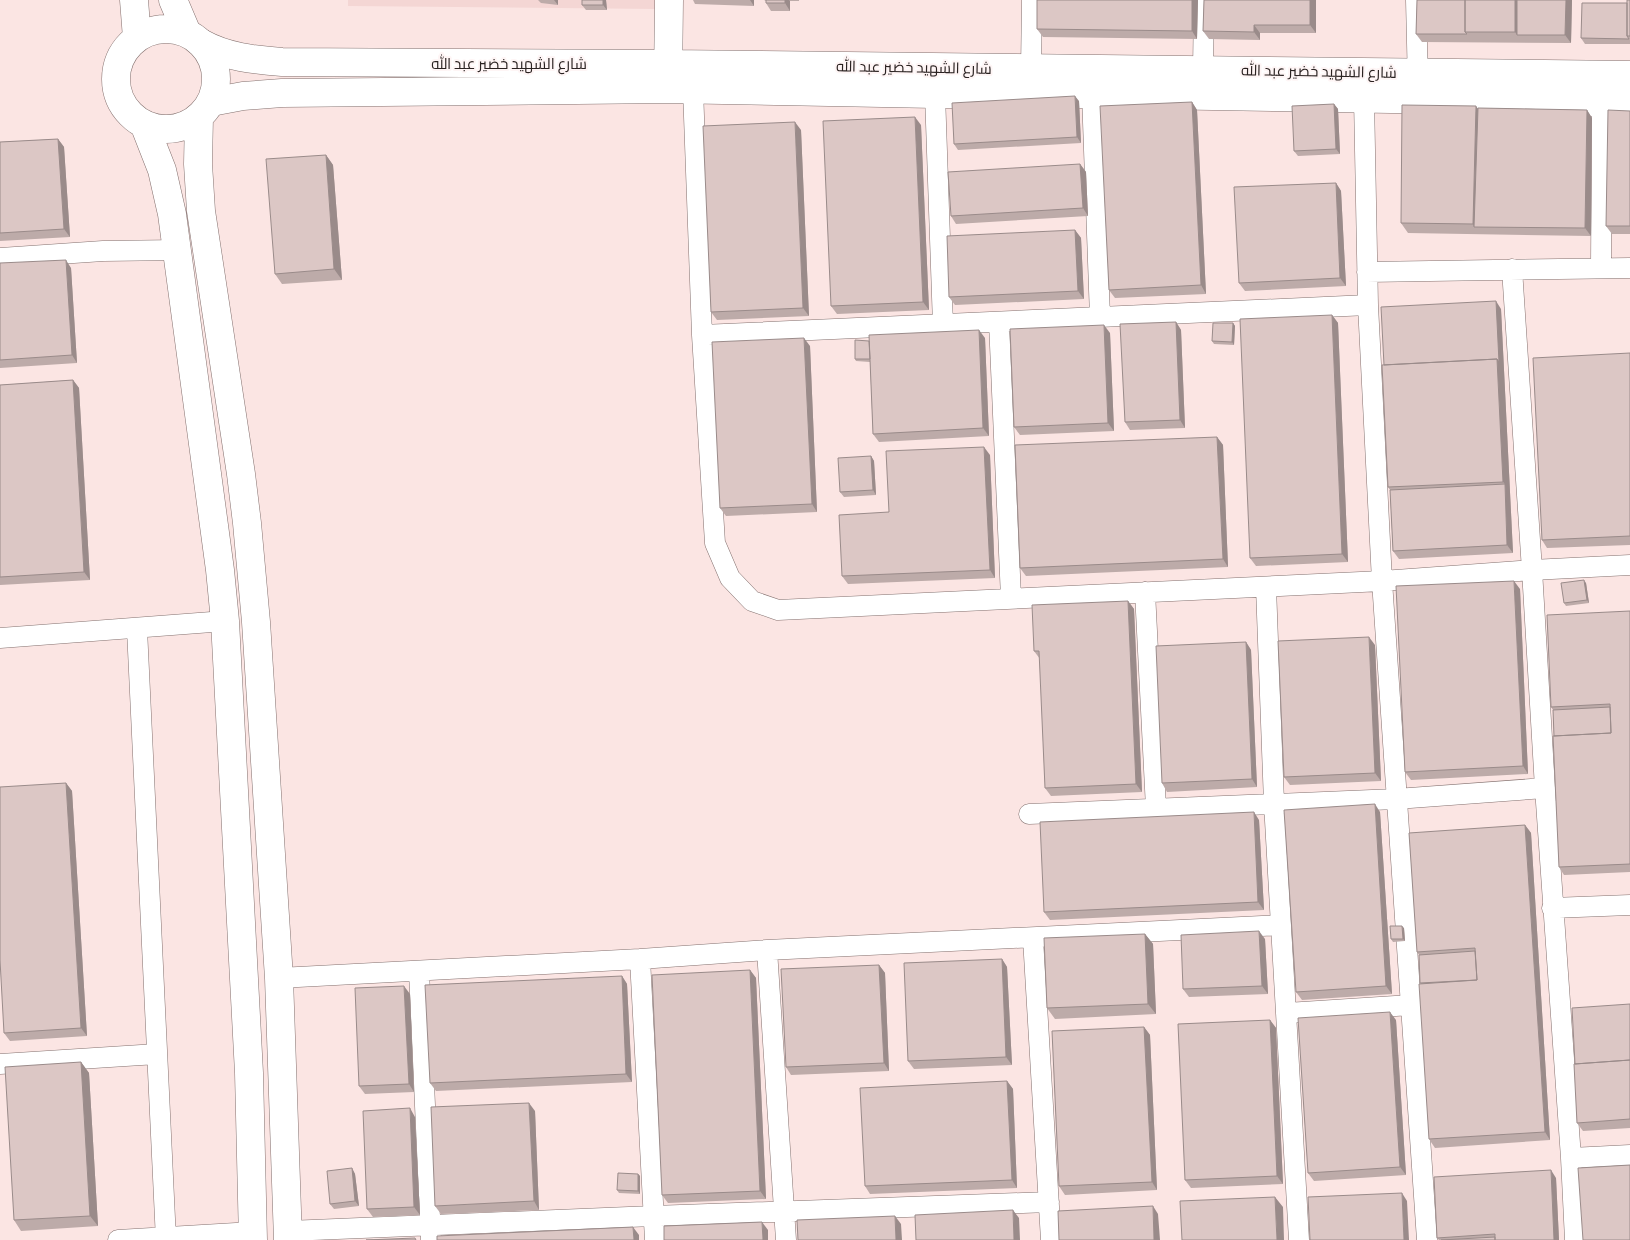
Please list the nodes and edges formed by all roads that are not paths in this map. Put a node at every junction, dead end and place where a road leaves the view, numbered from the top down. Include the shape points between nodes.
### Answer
1 (134, 0) edge
2 (173, 0) edge
3 (669, 0) edge
4 (1032, 0) edge
5 (1204, 0) edge
6 (1416, 0) edge
7 (137, 38) junction
8 (194, 38) junction
9 (1031, 69) junction
10 (1203, 70) junction
11 (1630, 75) edge
12 (676, 81) junction
13 (1418, 85) junction
14 (935, 94) junction
15 (1092, 94) junction
16 (1364, 98) junction
17 (1602, 103) junction
18 (1630, 103) edge
19 (205, 109) junction
20 (144, 124) junction
21 (178, 250) junction
22 (0, 258) edge
23 (1600, 268) junction
24 (1630, 268) edge
25 (1512, 269) junction
26 (1367, 272) junction
27 (1368, 305) junction
28 (1100, 317) junction
29 (999, 322) junction
30 (943, 325) junction
31 (702, 335) junction
32 (1630, 565) edge
33 (1532, 570) junction
34 (1382, 581) junction
35 (1266, 587) junction
36 (1146, 592) junction
37 (1011, 598) junction
38 (225, 621) junction
39 (137, 629) junction
40 (0, 638) edge
41 (1545, 788) junction
42 (1396, 799) junction
43 (1274, 803) junction
44 (1156, 808) junction
45 (1028, 814) dead end
46 (1630, 904) edge
47 (1552, 908) junction
48 (1281, 925) junction
49 (1032, 938) junction
50 (767, 950) junction
51 (640, 959) junction
52 (419, 970) junction
53 (279, 978) junction
54 (1411, 1005) junction
55 (1287, 1013) junction
56 (157, 1054) junction
57 (0, 1064) edge
58 (1630, 1155) edge
59 (1571, 1158) junction
60 (1049, 1202) junction
61 (785, 1212) junction
62 (653, 1216) junction
63 (431, 1233) edge
64 (253, 1236) edge
65 (288, 1236) edge
66 (166, 1238) edge
67 (118, 1240) edge
68 (655, 1240) edge
69 (786, 1240) edge
70 (1051, 1240) edge
71 (1299, 1240) edge
72 (1426, 1240) edge
73 (1575, 1240) edge

1 - 7 main road
2 - 8 main road
3 - 12 main road
4 - 9 street
5 - 10 street
6 - 13 street
7 - 8 main road via 148,32 174,29
7 - 20 main road via 128,45 116,77 117,89 126,109
8 - 12 main road, شارع الشهيد خضير عبد الله via 215,51 257,60
8 - 19 main road via 208,51 216,71 216,82
9 - 10 main road, شارع الشهيد خضير عبد الله
9 - 12 main road, شارع الشهيد خضير عبد الله
10 - 13 main road, شارع الشهيد خضير عبد الله
11 - 13 main road, شارع الشهيد خضير عبد الله
12 - 14 main road, شارع الشهيد خضير عبد الله
12 - 19 main road, شارع الشهيد خضير عبد الله via 282,93 243,96
12 - 31 street
13 - 16 main road, شارع الشهيد خضير عبد الله
13 - 17 main road, شارع الشهيد خضير عبد الله
14 - 15 main road, شارع الشهيد خضير عبد الله
14 - 30 street
15 - 16 main road, شارع الشهيد خضير عبد الله
15 - 28 street
16 - 26 street
17 - 18 main road, شارع الشهيد خضير عبد الله
17 - 23 street
19 - 20 main road via 189,123 178,127 155,128
19 - 53 main road via 198,164 201,211 241,474 252,572
20 - 21 main road via 166,184
21 - 22 street
21 - 38 main road
23 - 24 street
23 - 25 street
25 - 26 street
25 - 33 street
26 - 27 street
27 - 28 street
27 - 34 street
28 - 29 street
29 - 30 street
29 - 37 street
30 - 31 street
31 - 37 street via 715,543 730,578 752,601 778,610
32 - 33 street
33 - 34 street
33 - 41 street
34 - 35 street
34 - 42 street
35 - 36 street
35 - 43 street
36 - 37 street
36 - 44 street
38 - 39 street
38 - 64 main road via 249,1073
39 - 40 street
39 - 56 street
41 - 42 street
41 - 47 street
42 - 43 street
42 - 54 street
43 - 44 street
43 - 48 street
44 - 45 street
46 - 47 street
47 - 59 street
48 - 49 street
48 - 55 street
49 - 50 street
49 - 60 street
50 - 51 street
50 - 61 street
51 - 52 street
51 - 62 street
52 - 53 street
52 - 63 street
53 - 65 main road
54 - 55 street
54 - 72 street
55 - 71 street
56 - 57 street
56 - 66 street
58 - 59 street
59 - 73 street
60 - 61 street
60 - 70 street
61 - 62 street
61 - 69 street
62 - 63 street
62 - 68 street
63 - 65 street
64 - 66 street
66 - 67 street

